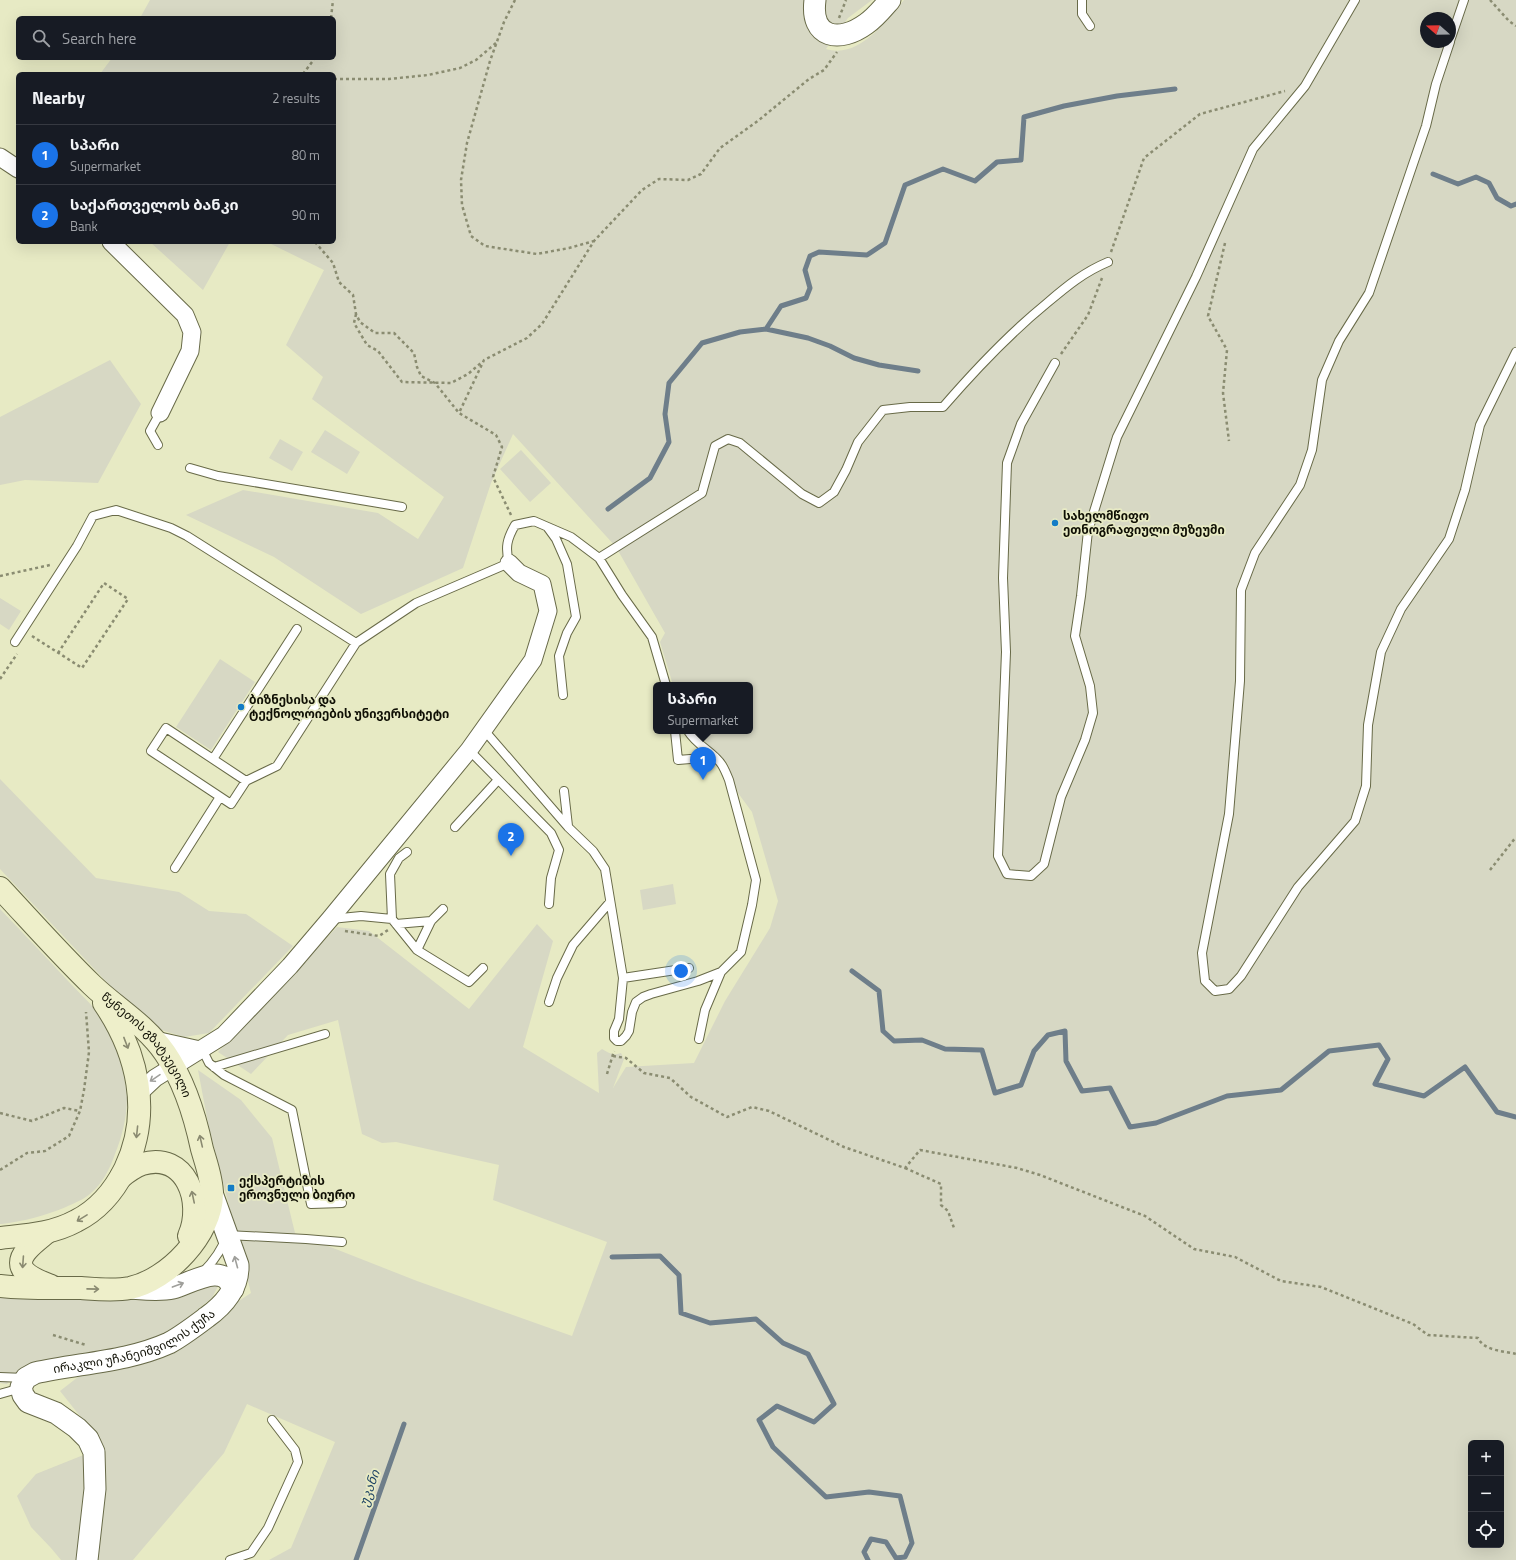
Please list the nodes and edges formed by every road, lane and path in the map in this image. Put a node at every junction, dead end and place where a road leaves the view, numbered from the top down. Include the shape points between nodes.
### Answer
1 (333, 0) edge
2 (515, 0) edge
3 (815, 0) edge
4 (846, 0) edge
5 (890, 0) edge
6 (1082, 0) edge
7 (1355, 0) edge
8 (1464, 0) edge
9 (1490, 0) edge
10 (331, 16) edge
11 (838, 20) dead end
12 (1456, 23) edge
13 (1090, 26) dead end
14 (1516, 26) edge
15 (496, 43) junction
16 (1448, 48) edge
17 (838, 52) dead end
18 (314, 60) edge
19 (305, 72) edge
20 (336, 79) edge
21 (1305, 86) junction
22 (0, 157) edge
23 (16, 168) edge
24 (1226, 239) dead end
25 (594, 241) junction
26 (113, 244) edge
27 (317, 244) edge
28 (1108, 262) junction
29 (356, 314) junction
30 (1516, 352) edge
31 (484, 360) junction
32 (1055, 363) joint
33 (435, 383) junction
34 (160, 413) joint
35 (459, 413) junction
36 (1229, 441) dead end
37 (158, 446) dead end
38 (190, 468) dead end
39 (402, 507) dead end
40 (515, 525) junction
41 (547, 527) junction
42 (599, 558) junction
43 (67, 562) junction
44 (509, 563) junction
45 (0, 576) edge
46 (297, 629) dead end
47 (30, 635) dead end
48 (15, 642) dead end
49 (356, 643) junction
50 (58, 653) junction
51 (17, 654) dead end
52 (0, 679) edge
53 (665, 682) edge
54 (563, 695) dead end
55 (484, 730) junction
56 (675, 734) edge
57 (690, 734) edge
58 (469, 750) junction
59 (715, 757) junction
60 (213, 758) junction
61 (498, 780) junction
62 (246, 781) junction
63 (564, 791) dead end
64 (220, 797) junction
65 (455, 826) dead end
66 (568, 827) junction
67 (1516, 837) edge
68 (407, 852) dead end
69 (175, 868) dead end
70 (1490, 870) dead end
71 (0, 888) edge
72 (610, 902) junction
73 (549, 904) dead end
74 (443, 909) dead end
75 (330, 919) junction
76 (431, 921) junction
77 (394, 922) junction
78 (357, 932) dead end
79 (417, 950) junction
80 (483, 968) dead end
81 (689, 968) dead end
82 (721, 972) junction
83 (623, 978) junction
84 (89, 995) junction
85 (549, 1002) dead end
86 (324, 1034) dead end
87 (699, 1039) dead end
88 (155, 1040) junction
89 (617, 1041) junction
90 (201, 1050) junction
91 (612, 1056) junction
92 (174, 1067) junction
93 (214, 1067) junction
94 (607, 1074) dead end
95 (139, 1093) junction
96 (80, 1111) junction
97 (0, 1113) edge
98 (905, 1168) junction
99 (0, 1170) edge
100 (121, 1177) junction
101 (212, 1193) junction
102 (342, 1203) dead end
103 (954, 1228) dead end
104 (46, 1233) junction
105 (227, 1235) junction
106 (0, 1238) edge
107 (342, 1242) dead end
108 (178, 1261) junction
109 (198, 1278) junction
110 (0, 1286) edge
111 (56, 1288) junction
112 (130, 1288) junction
113 (233, 1289) junction
114 (1516, 1354) edge
115 (0, 1377) edge
116 (24, 1383) junction
117 (0, 1394) edge
118 (272, 1420) dead end
119 (87, 1560) edge
120 (230, 1560) edge

1 - 10 path
2 - 15 path
3 - 5 street via 816,21 820,28 829,34 838,35 866,24
4 - 11 path
6 - 13 lane via 1082,14
7 - 21 lane
8 - 12 lane
9 - 14 path
15 - 20 path via 476,60 460,68 390,79
15 - 25 path via 467,143 461,180 462,205 471,236 485,246 537,254
16 - 30 lane via 1426,126 1369,293 1339,341 1322,380 1312,450 1300,485 1255,553 1241,590 1240,681 1229,814 1202,953 1205,981 1215,991 1229,989 1242,976 1298,887 1355,821 1366,786 1368,725 1381,652 1401,609 1449,539 1465,490 1480,425
17 - 25 path via 824,70 720,148 701,174 688,180 659,179 642,190
18 - 19 path
21 - 28 path via 1200,114 1144,158
21 - 32 lane via 1253,150 1196,277 1117,437 1088,531 1075,636 1090,686 1093,713 1085,740 1061,797 1044,864 1030,876 1007,874 998,856 1006,652 1003,578 1007,463 1021,424
22 - 23 street
24 - 36 path via 1208,316 1227,350 1223,393
25 - 31 path via 542,324 527,338
26 - 34 street via 185,315 192,332 190,351
27 - 29 path via 333,263 339,282 353,295
28 - 32 path via 1088,315
28 - 42 lane via 1078,277 1027,319 986,359 943,407 883,410 858,442 834,492 820,503 802,494 740,443 728,439 715,446 702,493
29 - 33 path via 360,322 375,333 394,333 414,353 421,376
29 - 33 path via 354,323 367,345 378,351 402,382
31 - 33 path via 468,374 451,382
31 - 35 path
33 - 35 path
34 - 37 lane via 150,431
35 - 40 path via 496,435 502,447 493,478
38 - 39 lane via 218,476
40 - 41 lane via 534,522
40 - 44 lane via 506,550
41 - 42 lane via 571,537
41 - 54 lane via 556,539 567,564 576,616 559,656
42 - 53 lane via 652,637
43 - 45 path
43 - 48 lane
43 - 49 lane via 93,516 116,510 144,518 187,536
44 - 49 lane via 416,603
44 - 55 street via 519,573 542,584 548,611 533,660
46 - 60 lane
47 - 50 path
49 - 62 lane via 277,766
50 - 50 path via 82,668 128,598 104,583
51 - 52 path
55 - 58 street
55 - 66 lane
56 - 59 lane via 678,760
57 - 59 lane
58 - 61 lane
58 - 75 street
59 - 82 lane via 722,764 729,780 756,880 741,952
60 - 62 lane
60 - 64 lane via 166,728 151,751
61 - 65 lane
61 - 73 lane via 551,833 559,850 551,878
62 - 64 lane via 231,804
63 - 66 lane
64 - 69 lane
66 - 72 lane via 593,850 605,869
67 - 70 path
68 - 77 lane via 399,858 390,874
71 - 84 main road
72 - 83 lane
72 - 85 lane via 573,945
74 - 76 lane
75 - 77 lane via 361,916
75 - 90 street via 290,966 224,1035
76 - 77 lane
76 - 79 lane
77 - 78 path via 379,936
77 - 79 lane
79 - 80 lane via 469,982
81 - 83 lane
82 - 87 lane via 705,1010
82 - 89 lane via 643,997 636,1002 626,1036
83 - 89 lane via 619,1019 614,1031 614,1038
84 - 88 main road, წყნეთის გზატკეცილი via 117,1005
84 -> 95 main road, წყნეთის გზატკეცილი via 121,1031 134,1068
84 - 96 path via 89,1052
86 - 93 lane
88 - 90 street
88 - 92 main road, წყნეთის გზატკეცილი
89 - 91 path
90 - 92 street
90 - 93 lane
91 - 94 path
91 - 98 path via 626,1058 644,1073 670,1078 691,1097 727,1117 752,1107 769,1112 844,1147
92 -> 95 street via 155,1078
101 -> 92 main road, წყნეთის გზატკეცილი via 197,1127 183,1084
93 - 102 lane via 224,1075 292,1110 311,1204
95 -> 100 main road, წყნეთის გზატკეცილი via 137,1137
96 - 97 path via 64,1108 32,1121
96 - 99 path via 69,1136 45,1151 27,1153
98 - 103 path via 941,1184 941,1205 948,1211
98 - 114 path via 920,1150 1016,1168 1081,1190 1145,1216 1194,1249 1235,1257 1281,1281 1321,1287 1413,1324 1428,1335 1478,1338 1480,1343 1488,1347
100 -> 104 main road, წყნეთის გზატკეცილი via 110,1193 90,1213
108 -> 100 main road via 192,1230 194,1217 194,1201 185,1177 170,1166 153,1163 132,1168
101 - 105 street, ირაკლი უჩანეიშვილის ქუჩა
101 - 108 main road, წყნეთის გზატკეცილი via 210,1210 200,1234
104 - 106 main road, წყნეთის გზატკეცილი
104 -> 111 main road via 26,1250 22,1263 23,1271 28,1276
105 - 107 lane
105 - 109 lane via 216,1258
113 -> 105 street, ირაკლი უჩანეიშვილის ქუჩა via 238,1265
108 - 112 main road, წყნეთის გზატკეცილი via 151,1280
112 -> 109 street via 174,1288
109 - 113 street via 212,1275 225,1277
110 - 111 main road, წყნეთის გზატკეცილი via 21,1289
111 -> 112 main road, წყნეთის გზატკეცილი
113 - 116 street, ირაკლი უჩანეიშვილის ქუჩა via 216,1311 169,1343 144,1352 35,1373
115 - 116 lane, ირაკლი უჩანეიშვილის ქუჩა
116 - 117 lane
116 - 119 street via 23,1395 28,1402 56,1413 77,1428 88,1439 94,1452 95,1490
118 - 120 lane via 295,1450 298,1462 268,1528 251,1553

